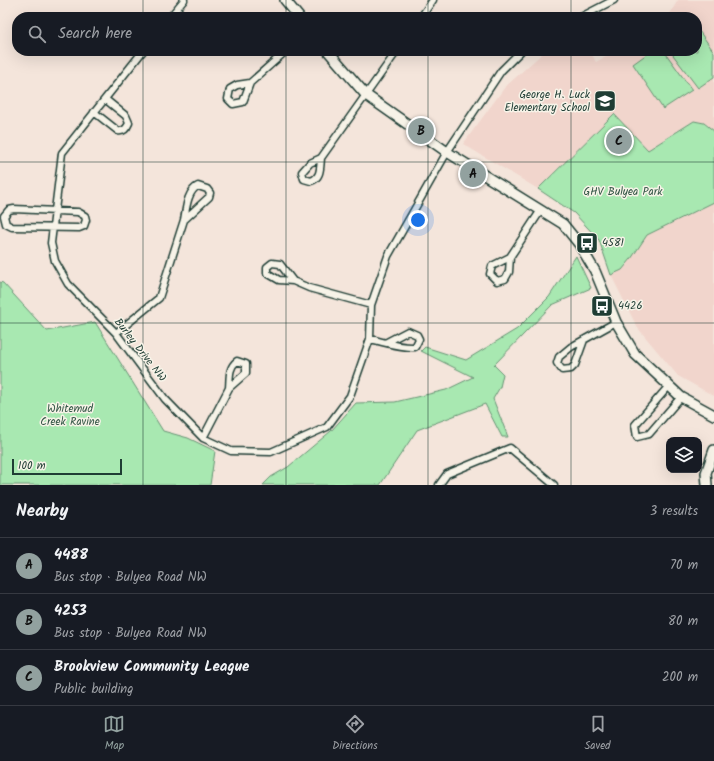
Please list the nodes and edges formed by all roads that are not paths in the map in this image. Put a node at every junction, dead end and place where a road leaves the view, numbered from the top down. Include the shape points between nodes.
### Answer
1 (184, 0) edge
2 (285, 0) edge
3 (433, 0) edge
4 (614, 0) edge
5 (174, 12) edge
6 (295, 12) edge
7 (425, 12) edge
8 (591, 12) edge
9 (139, 56) edge
10 (280, 56) edge
11 (332, 56) edge
12 (393, 56) edge
13 (516, 56) edge
14 (250, 83) dead end
15 (366, 95) junction
16 (105, 99) junction
17 (94, 112) junction
18 (447, 152) junction
19 (321, 158) dead end
20 (541, 210) junction
21 (54, 211) junction
22 (184, 220) junction
23 (53, 228) junction
24 (510, 257) dead end
25 (293, 281) dead end
26 (371, 305) junction
27 (616, 322) junction
28 (116, 333) junction
29 (370, 339) junction
30 (584, 340) junction
31 (387, 342) junction
32 (668, 387) junction
33 (229, 388) dead end
34 (681, 397) junction
35 (714, 415) edge
36 (203, 438) junction
37 (714, 450) edge
38 (714, 475) edge
39 (439, 485) edge
40 (554, 485) edge

1 - 5 street
2 - 6 street
3 - 7 street
4 - 8 street
9 - 16 street, Burley Drive NW
10 - 14 street
11 - 15 street
12 - 15 street
13 - 18 street, Burley Drive NW via 501,71
15 - 18 street
15 - 19 street
16 - 17 street, Burley Drive NW
16 - 17 street via 128,118 128,127 118,131
17 - 21 street, Burley Drive NW via 62,153
18 - 20 street
18 - 26 street, Burley Drive NW via 388,256
20 - 24 street
20 - 27 street via 563,224 579,244 595,271
21 - 23 street, Burley Drive NW
21 - 23 street via 78,212 85,216 86,220 84,226 79,228
21 - 23 street via 14,209 9,210 4,216 6,224 12,227
22 - 22 street via 209,196 207,189 198,186 194,188 190,194
22 - 28 street via 159,298
23 - 28 street, Burley Drive NW via 51,243 55,261 68,284
25 - 26 street
26 - 29 street, Burley Drive NW
27 - 30 street
27 - 32 street via 635,354
28 - 36 street, Burley Drive NW via 164,399
29 - 31 street
29 - 36 street, Burley Drive NW via 350,396 327,427 270,452 231,451
30 - 30 street via 559,357 557,363 562,370 570,370 575,365
31 - 31 street via 408,331 417,335 419,339 415,346 410,347
32 - 34 street
32 - 34 street via 635,425 637,436 649,434
33 - 36 street
34 - 35 street
37 - 38 street via 706,473 707,485
39 - 40 street via 447,474 510,448

